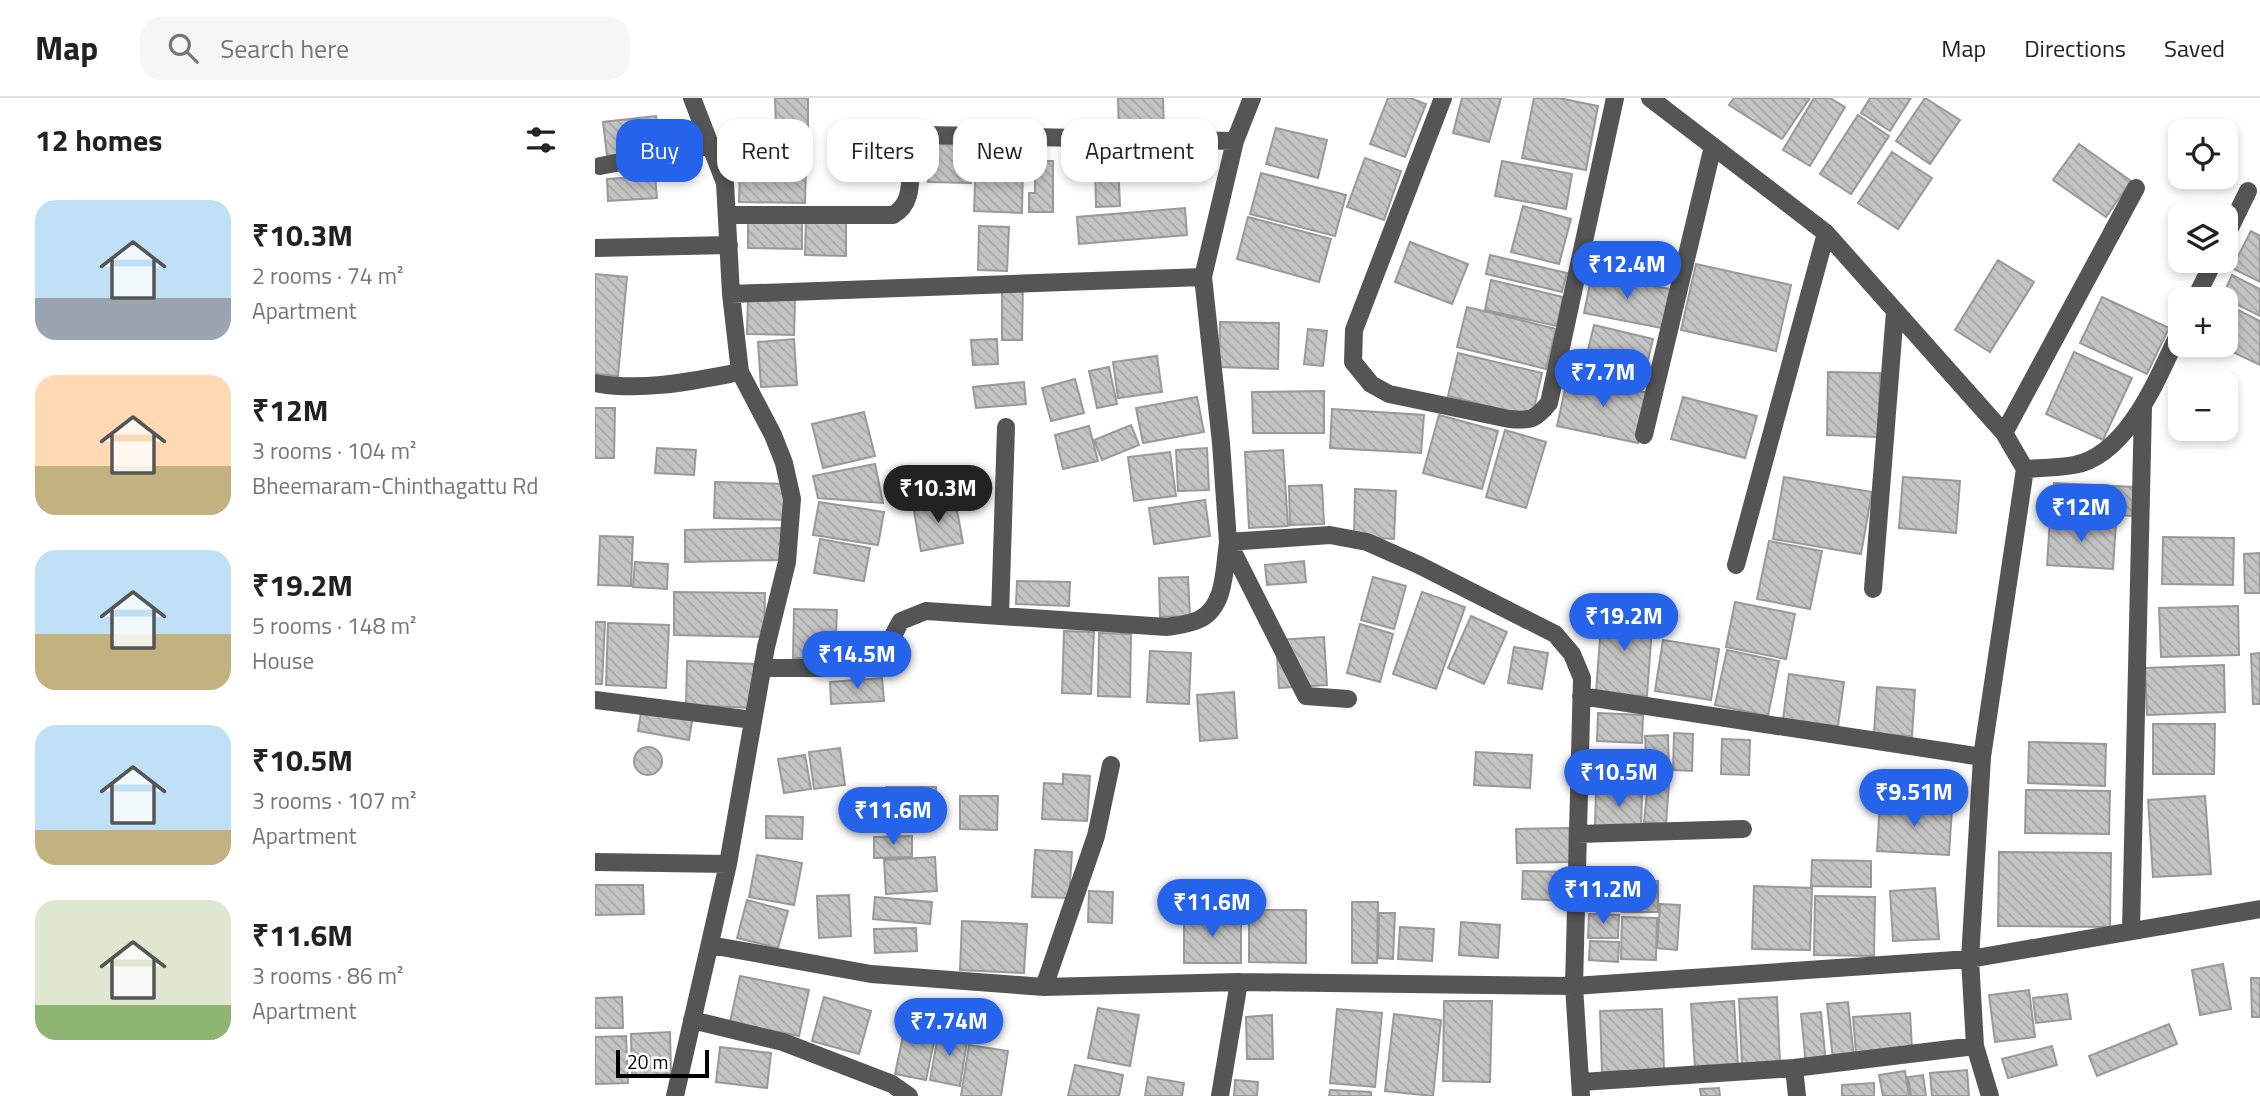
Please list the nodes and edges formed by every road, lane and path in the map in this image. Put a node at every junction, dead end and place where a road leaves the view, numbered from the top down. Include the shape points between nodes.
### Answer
1 (692, 98) edge
2 (1252, 98) edge
3 (1443, 98) edge
4 (1615, 98) edge
5 (1650, 98) edge
6 (1235, 141) junction
7 (710, 145) junction
8 (1713, 146) junction
9 (600, 166) dead end
10 (2136, 188) dead end
11 (2248, 191) dead end
12 (2238, 211) edge
13 (727, 215) junction
14 (1826, 233) junction
15 (729, 244) junction
16 (595, 248) edge
17 (1203, 277) junction
18 (731, 293) junction
19 (1895, 312) junction
20 (2168, 356) edge
21 (740, 372) junction
22 (595, 383) edge
23 (2143, 407) junction
24 (1006, 427) dead end
25 (2004, 433) junction
26 (1644, 435) dead end
27 (2025, 469) junction
28 (1228, 542) junction
29 (1737, 565) dead end
30 (1873, 589) dead end
31 (1000, 616) junction
32 (762, 668) junction
33 (1581, 696) junction
34 (1349, 699) dead end
35 (595, 700) edge
36 (753, 720) junction
37 (1982, 757) junction
38 (1111, 765) dead end
39 (1743, 829) dead end
40 (1578, 834) junction
41 (595, 862) edge
42 (728, 864) junction
43 (2260, 909) edge
44 (2131, 930) junction
45 (710, 945) junction
46 (1970, 959) junction
47 (1238, 982) junction
48 (1574, 986) junction
49 (1044, 987) junction
50 (692, 1020) junction
51 (1975, 1046) junction
52 (1794, 1068) junction
53 (1581, 1089) edge
54 (675, 1096) edge
55 (909, 1096) edge
56 (1220, 1096) edge
57 (1797, 1096) edge
58 (1990, 1096) edge

1 - 7 street
2 - 6 street
3 - 4 street via 1354,330 1353,362 1371,384 1389,394 1529,421 1549,403
5 - 8 street
6 - 13 street via 926,135 914,142 909,198 893,215
6 - 17 street
7 - 9 street
7 - 13 street via 725,183
8 - 14 street
8 - 26 street
10 - 25 street
11 - 12 street
13 - 15 street
14 - 19 street
14 - 29 street
15 - 16 street
15 - 18 street
17 - 18 street
17 - 28 street
18 - 21 street
19 - 25 street
19 - 30 street
20 - 23 street
21 - 22 street via 652,386
21 - 32 street via 785,463 792,499 787,562
23 - 27 street via 2100,455 2075,465
23 - 44 street
24 - 31 street
25 - 27 street
27 - 37 street
28 - 31 street via 1219,601 1200,619 1167,627
28 - 33 street via 1330,535 1367,542 1555,634 1572,654 1582,678
28 - 34 street via 1306,696
31 - 32 street via 926,611 901,621 889,646 873,664 859,668
32 - 36 street
33 - 37 street
33 - 40 street
35 - 36 street
36 - 42 street
37 - 46 street
38 - 49 street via 1095,836
39 - 40 street
40 - 48 street
41 - 42 street
42 - 45 street
43 - 44 street
44 - 46 street
45 - 49 street via 871,974
45 - 50 street
46 - 48 street
46 - 51 street
47 - 48 street
47 - 49 street
47 - 56 street
48 - 53 street
50 - 54 street
50 - 55 street via 783,1042 893,1084
51 - 52 street
51 - 58 street
52 - 53 street
52 - 57 street

